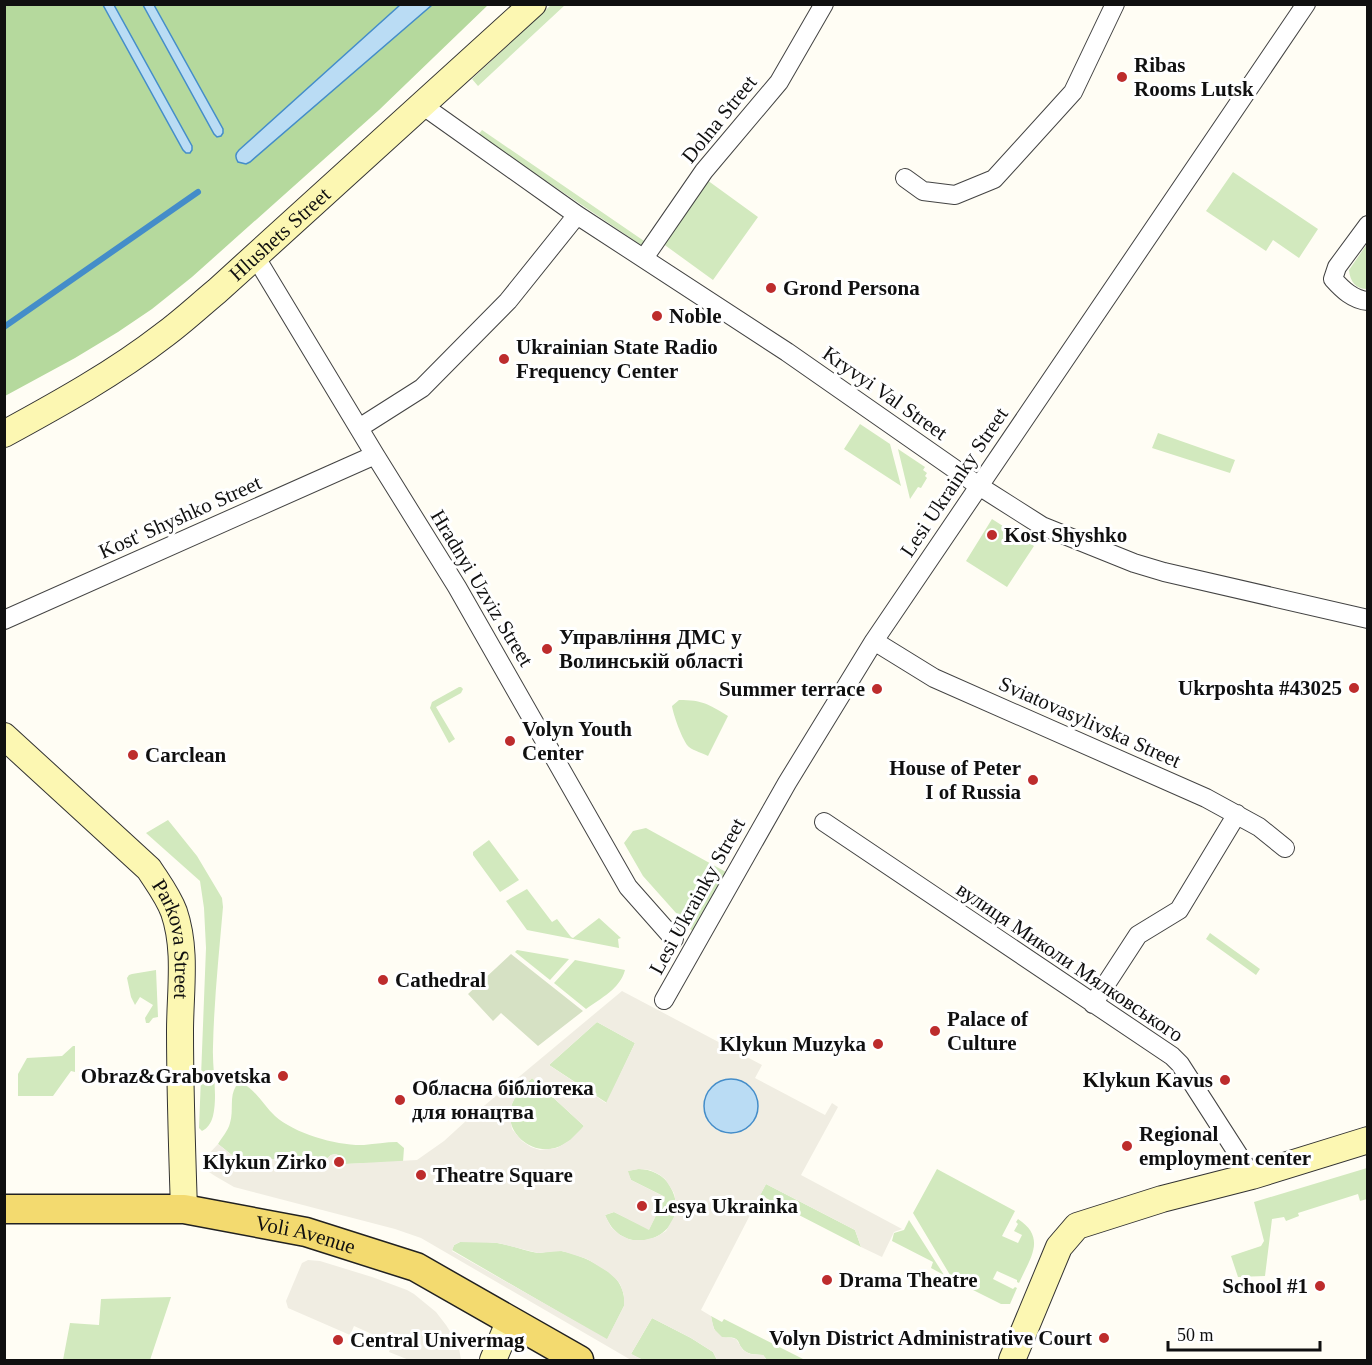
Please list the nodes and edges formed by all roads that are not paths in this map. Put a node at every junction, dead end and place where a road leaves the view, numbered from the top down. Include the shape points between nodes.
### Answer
1 (533, 4) edge
2 (824, 4) edge
3 (1115, 4) edge
4 (1306, 4) edge
5 (422, 105) junction
6 (905, 178) dead end
7 (577, 215) junction
8 (1368, 225) edge
9 (255, 256) junction
10 (644, 258) junction
11 (1368, 301) edge
12 (359, 428) junction
13 (4, 434) edge
14 (375, 454) junction
15 (979, 486) junction
16 (1368, 619) edge
17 (4, 620) edge
18 (874, 641) junction
19 (4, 736) edge
20 (1237, 814) junction
21 (824, 822) dead end
22 (1285, 848) dead end
23 (674, 939) dead end
24 (664, 1000) dead end
25 (1094, 1004) junction
26 (1368, 1140) edge
27 (1252, 1176) junction
28 (4, 1209) edge
29 (184, 1209) junction
30 (510, 1320) junction
31 (493, 1360) edge
32 (579, 1360) edge
33 (1012, 1360) edge

1 - 5 main road, Hlushets Street
2 - 10 street, Dolna Street via 779,82 704,171
3 - 6 street via 1073,92 994,179 955,195 922,190
4 - 15 street, Lesi Ukrainky Street
5 - 7 street, Kryvyi Val Street
5 - 9 main road, Hlushets Street
7 - 10 street, Kryvyi Val Street
7 - 12 street via 508,301 422,388
8 - 11 street via 1336,267 1333,279 1344,291
9 - 12 street, Hradnyi Uzviz Street
9 - 13 main road, Hlushets Street via 165,335 70,398
10 - 15 street, Kryvyi Val Street
12 - 14 street, Hradnyi Uzviz Street
14 - 17 street, Kost' Shyshko Street
14 - 23 street, Hradnyi Uzviz Street via 470,609 628,887
15 - 16 street, Kryvyi Val Street via 1042,526 1134,563
15 - 18 street, Lesi Ukrainky Street
18 - 20 street, Sviatovasylivska Street via 934,678
18 - 24 street, Lesi Ukrainky Street via 787,783
19 - 29 main road, Parkova Street via 149,869 174,914 181,959
20 - 22 street, Sviatovasylivska Street
20 - 25 street via 1179,910 1138,935
21 - 25 street, вулиця Миколи Мялковського
25 - 27 street, вулиця Миколи Мялковського via 1180,1064
26 - 27 main road
27 - 33 main road via 1077,1226 1059,1247
28 - 29 main road, Voli Avenue
29 - 30 main road, Voli Avenue via 306,1232 416,1267
30 - 31 main road
30 - 32 main road, Voli Avenue

